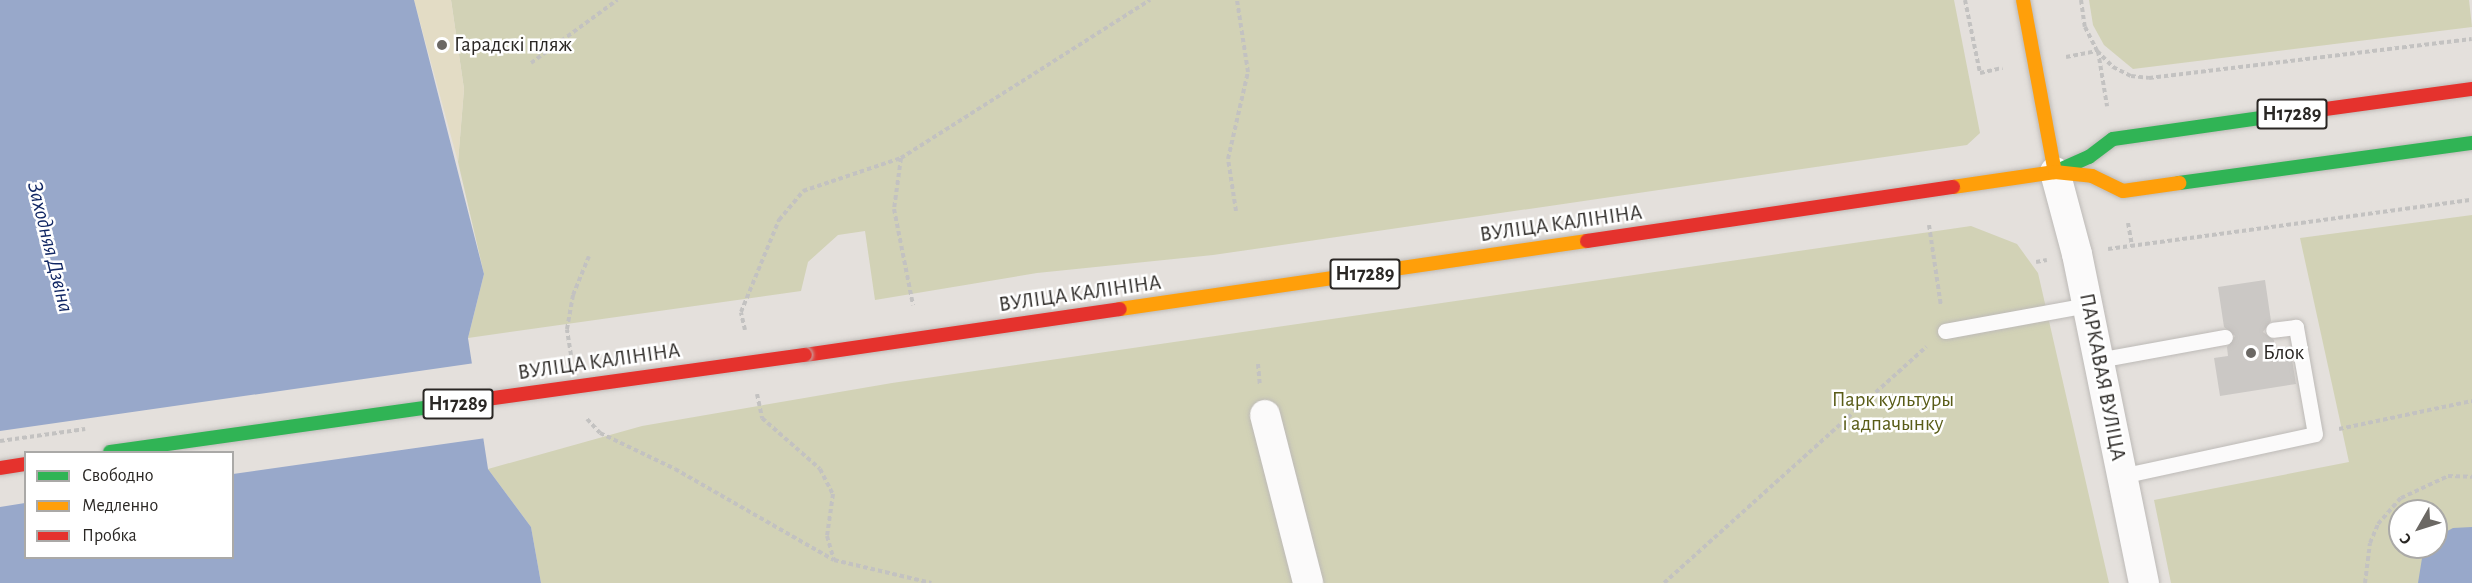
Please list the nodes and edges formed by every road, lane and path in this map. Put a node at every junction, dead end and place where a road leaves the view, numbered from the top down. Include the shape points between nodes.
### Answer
1 (617, 0) edge
2 (1150, 0) edge
3 (1238, 0) edge
4 (1965, 0) edge
5 (2023, 0) edge
6 (2081, 0) edge
7 (2472, 39) edge
8 (531, 63) dead end
9 (1980, 73) dead end
10 (2472, 89) edge
11 (2472, 143) edge
12 (901, 158) junction
13 (2055, 172) junction
14 (847, 177) dead end
15 (2472, 200) edge
16 (1236, 211) dead end
17 (1929, 228) dead end
18 (2132, 245) dead end
19 (589, 256) dead end
20 (2087, 305) junction
21 (914, 308) dead end
22 (2273, 330) dead end
23 (1945, 331) junction
24 (2225, 337) dead end
25 (2098, 360) junction
26 (572, 363) dead end
27 (2472, 401) edge
28 (1264, 415) dead end
29 (585, 416) dead end
30 (2315, 434) junction
31 (124, 451) edge
32 (24, 464) edge
33 (0, 468) edge
34 (2121, 476) junction
35 (2472, 477) edge
36 (931, 583) edge
37 (1308, 583) edge
38 (1664, 583) edge
39 (2144, 583) edge
40 (2365, 583) edge

1 - 8 path
2 - 12 path
3 - 16 path via 1248,72 1228,159
4 - 9 path
5 - 13 main road
6 - 7 path via 2085,27 2097,51 2113,67 2131,76 2149,78
10 - 13 main road, ВУЛІЦА КАЛІНІНА / Н17289 via 2113,139 2089,157
11 - 13 main road, ВУЛІЦА КАЛІНІНА / Н17289 via 2123,191 2092,176
12 - 14 path
12 - 21 path via 894,209
13 - 20 street, ПАРКАВАЯ ВУЛІЦА
13 - 31 main road, ВУЛІЦА КАЛІНІНА / Н17289, bridge
15 - 18 path
17 - 23 path
19 - 26 path via 573,295 567,329
20 - 23 lane
20 - 25 street, ПАРКАВАЯ ВУЛІЦА
22 - 30 lane via 2296,327
23 - 38 path
24 - 25 lane
25 - 34 street, ПАРКАВАЯ ВУЛІЦА
27 - 30 path
28 - 37 street
29 - 36 path via 600,433 675,469 834,560
30 - 34 lane
32 - 33 main road
34 - 39 street, ПАРКАВАЯ ВУЛІЦА
35 - 40 path via 2448,476 2401,498 2378,524 2370,543

